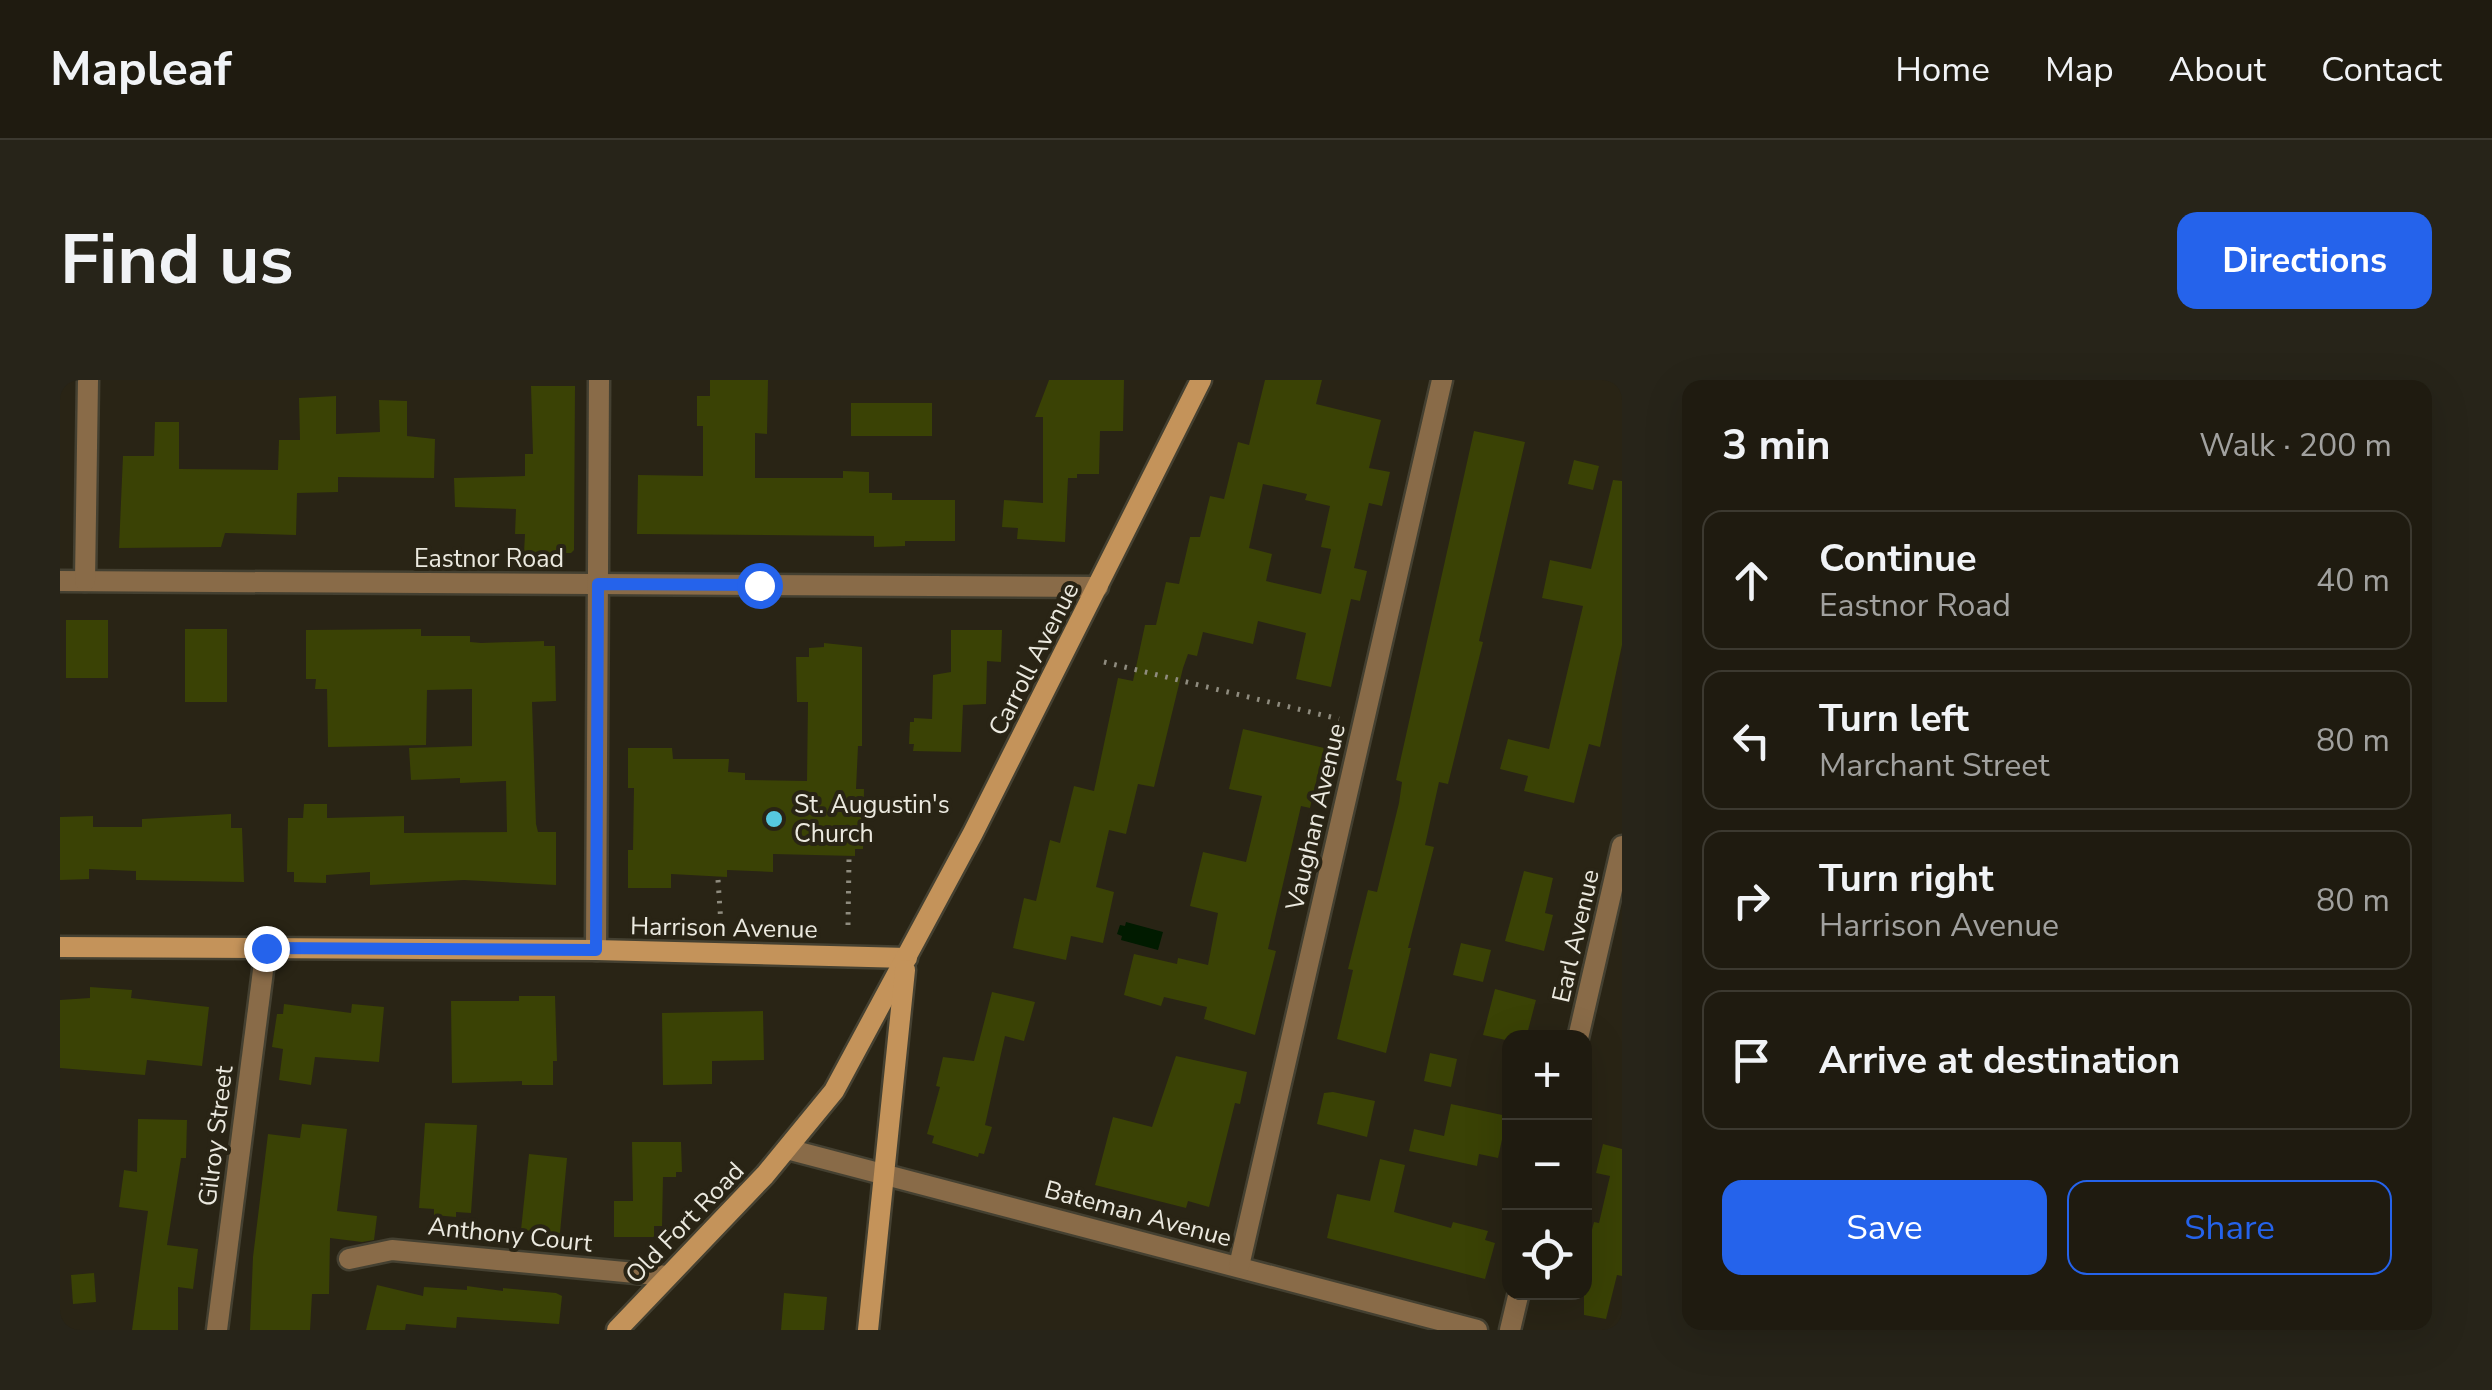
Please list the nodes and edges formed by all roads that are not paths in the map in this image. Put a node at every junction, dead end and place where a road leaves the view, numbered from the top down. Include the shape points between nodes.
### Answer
1 (88, 380) edge
2 (599, 380) edge
3 (1201, 380) edge
4 (1442, 380) edge
5 (60, 580) edge
6 (85, 581) junction
7 (598, 584) junction
8 (1098, 587) junction
9 (1621, 854) edge
10 (60, 948) edge
11 (266, 948) junction
12 (596, 950) junction
13 (907, 958) junction
14 (1580, 1030) edge
15 (787, 1149) junction
16 (882, 1173) junction
17 (349, 1259) dead end
18 (1239, 1266) junction
19 (667, 1276) junction
20 (1517, 1300) edge
21 (217, 1330) edge
22 (617, 1330) edge
23 (868, 1330) edge
24 (1476, 1330) edge
25 (1510, 1330) edge

1 - 6 street
2 - 7 street
3 - 8 street, Carroll Avenue
4 - 18 street, Vaughan Avenue
5 - 6 street, Eastnor Road
6 - 7 street, Eastnor Road
7 - 8 street, Eastnor Road
7 - 12 street
8 - 13 street, Carroll Avenue
9 - 14 street, Earl Avenue
10 - 11 street, Harrison Avenue
11 - 12 street, Harrison Avenue
11 - 21 street, Gilroy Street
12 - 13 street, Harrison Avenue
13 - 15 street, Carroll Avenue via 834,1091
13 - 16 street, Carroll Avenue
15 - 16 street, Bateman Avenue
15 - 19 street, Old Fort Road
16 - 18 street, Bateman Avenue
16 - 23 street, Carroll Avenue
17 - 19 street, Anthony Court via 392,1250
18 - 24 street, Bateman Avenue
19 - 22 street, Old Fort Road
20 - 25 street

